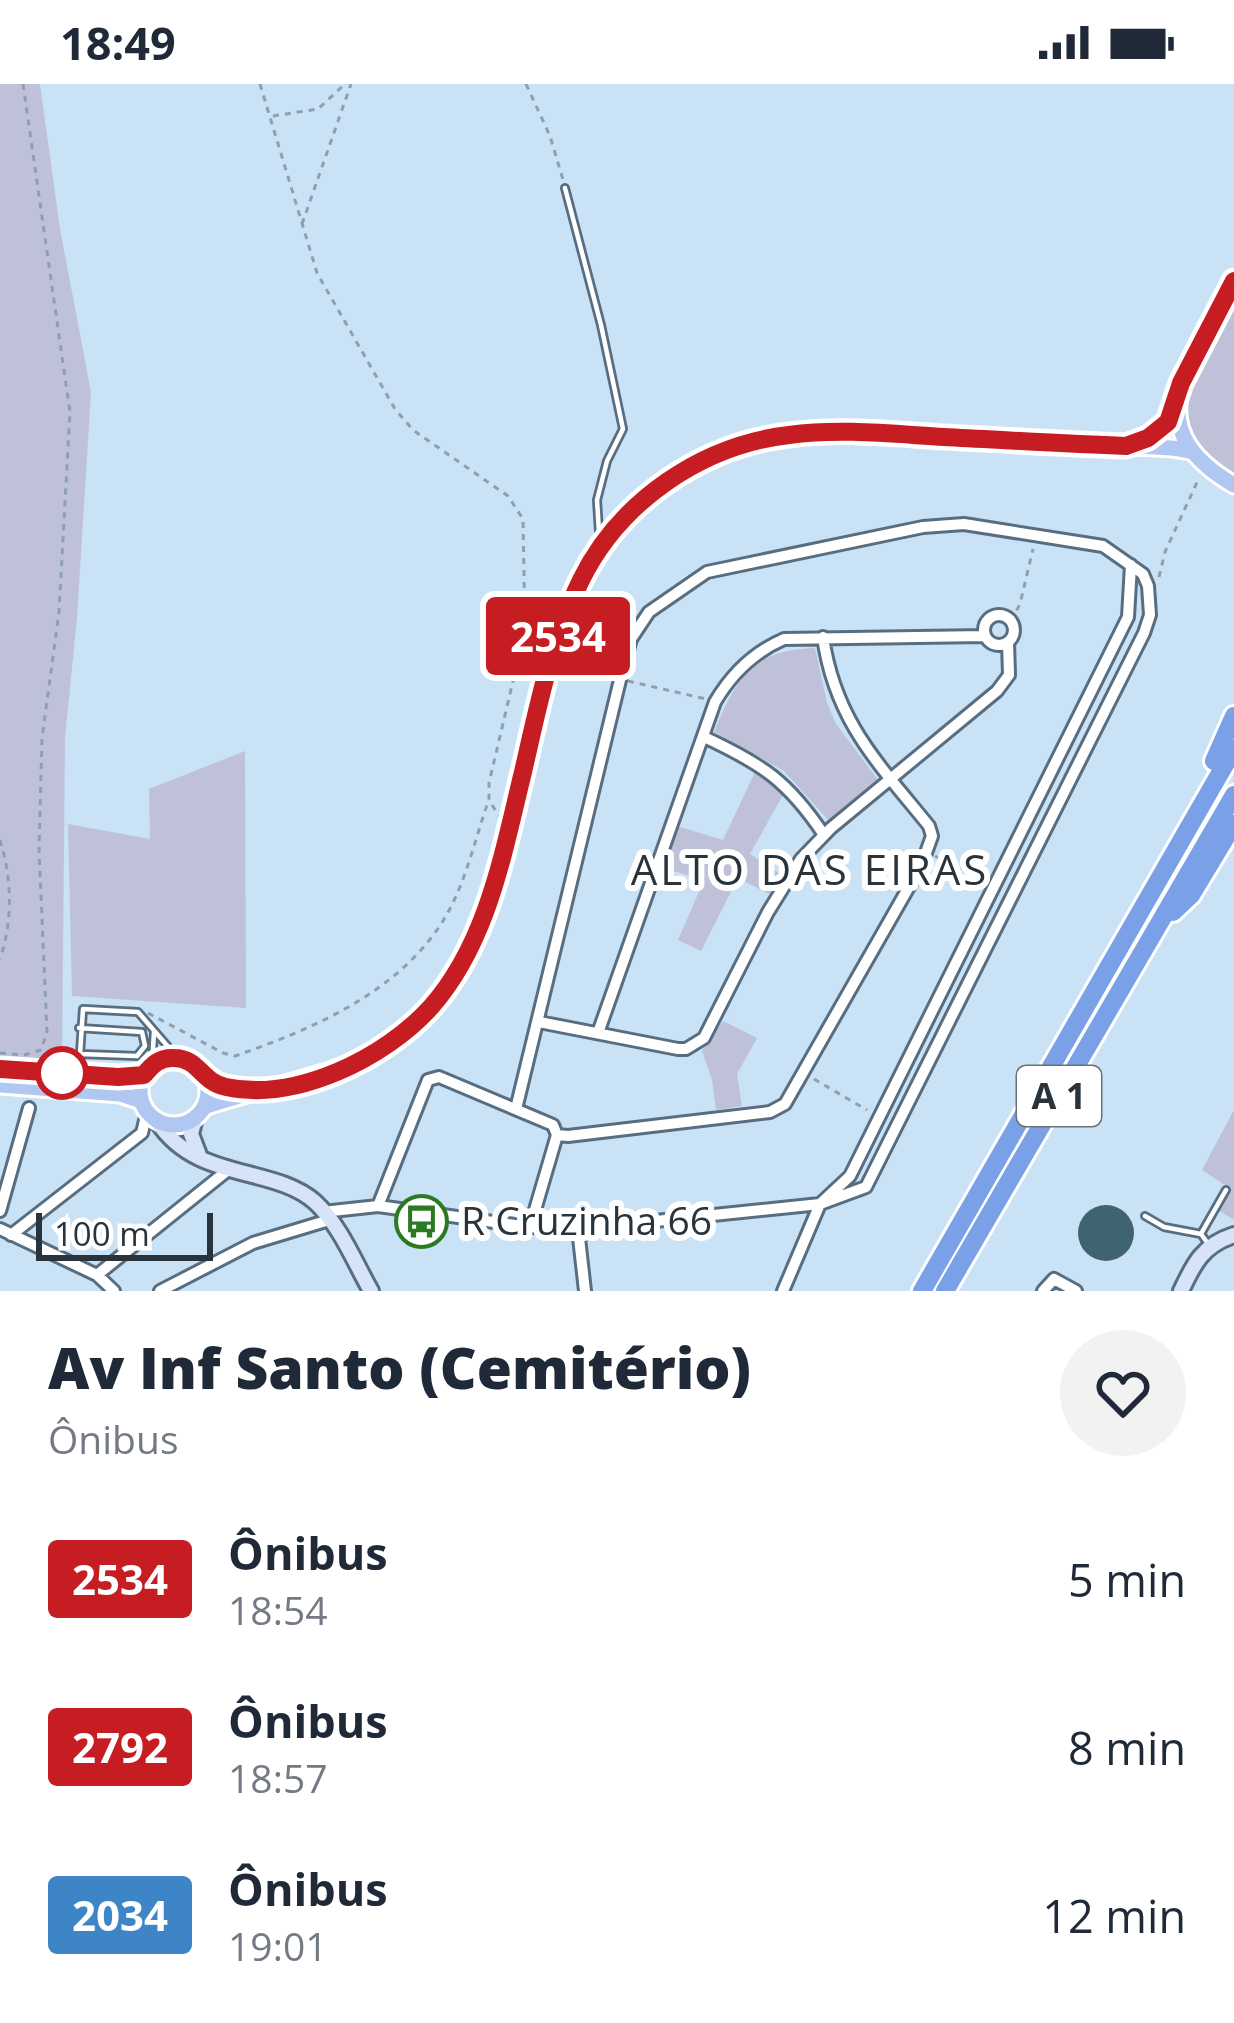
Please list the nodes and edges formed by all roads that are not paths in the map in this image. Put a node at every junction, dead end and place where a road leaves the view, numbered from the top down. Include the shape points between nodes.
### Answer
1 (565, 188) road end
2 (1234, 281) edge
3 (1176, 405) junction
4 (1126, 446) junction
5 (1189, 451) junction
6 (1234, 485) edge
7 (607, 540) junction
8 (1131, 566) junction
9 (985, 636) junction
10 (823, 638) junction
11 (1008, 642) junction
12 (1234, 716) edge
13 (704, 737) junction
14 (1234, 749) edge
15 (892, 781) junction
16 (1234, 795) edge
17 (1234, 824) edge
18 (824, 835) junction
19 (1172, 856) junction
20 (981, 913) junction
21 (1000, 923) junction
22 (1160, 923) junction
23 (539, 1022) junction
24 (153, 1027) junction
25 (79, 1028) junction
26 (598, 1033) junction
27 (178, 1057) junction
28 (0, 1069) edge
29 (148, 1070) junction
30 (207, 1082) junction
31 (0, 1085) edge
32 (272, 1089) junction
33 (29, 1108) dead end
34 (516, 1109) junction
35 (148, 1111) junction
36 (200, 1113) junction
37 (557, 1135) junction
38 (203, 1159) junction
39 (228, 1170) junction
40 (1226, 1190) dead end
41 (820, 1204) junction
42 (378, 1206) junction
43 (0, 1211) edge
44 (326, 1216) junction
45 (1145, 1216) dead end
46 (530, 1227) junction
47 (578, 1229) junction
48 (6, 1232) edge
49 (1234, 1235) edge
50 (1205, 1239) junction
51 (97, 1275) junction
52 (114, 1291) edge
53 (160, 1291) edge
54 (371, 1291) edge
55 (585, 1291) edge
56 (783, 1291) edge
57 (922, 1291) edge
58 (945, 1291) edge
59 (1042, 1291) edge
60 (1076, 1291) edge
61 (1181, 1291) edge

1 - 7 lane via 623,429 597,500
2 - 3 main road
3 - 4 main road via 1168,422
3 - 5 main road
4 - 5 main road
4 - 7 main road via 790,434 716,453 682,472
5 - 6 main road
7 - 32 main road via 559,634 478,930 453,977 373,1053
8 - 20 street via 1128,617
8 - 21 street via 1148,586 1144,633
8 - 23 street via 1103,546 964,524 923,527 707,572 649,612 620,680
9 - 10 street
9 - 11 street
9 - 11 street via 986,622 1003,616 1013,634
10 - 13 street via 764,647 715,702
10 - 15 street via 841,709
11 - 15 street via 1010,674 997,691
12 - 19 highway
13 - 18 street via 765,767
13 - 26 street
14 - 19 highway, A 1
15 - 18 street
15 - 37 street via 929,826 928,852 785,1104
16 - 22 highway, A 1
17 - 22 highway via 1191,895
18 - 26 street via 768,912 698,1044 677,1049
19 - 57 highway, A 1
20 - 21 street
20 - 41 street via 850,1176
21 - 41 street via 873,1179
22 - 58 highway, A 1
23 - 26 street
23 - 34 street
24 - 25 lane via 140,1014 83,1009
24 - 27 lane
24 - 29 lane
25 - 25 lane via 142,1032 145,1046 137,1056 80,1054
27 - 29 main road
27 - 30 main road
28 - 29 main road via 118,1077
29 - 35 main road
30 - 32 main road
30 - 36 main road
31 - 35 main road via 120,1094
32 - 36 main road
33 - 43 street
34 - 37 street via 553,1125
34 - 42 street via 439,1077 428,1080
35 - 36 main road via 184,1124
35 - 38 street via 180,1147
35 - 48 street via 142,1133
36 - 38 street via 191,1134
37 - 46 street
38 - 39 street
39 - 44 street via 296,1191
39 - 51 street
40 - 50 lane
41 - 47 street
41 - 56 street
42 - 44 street
42 - 46 street
44 - 53 street
44 - 54 street
45 - 50 lane
46 - 47 street
47 - 55 street
48 - 51 street
49 - 50 street
50 - 61 street
51 - 52 street
59 - 60 street via 1052,1279

